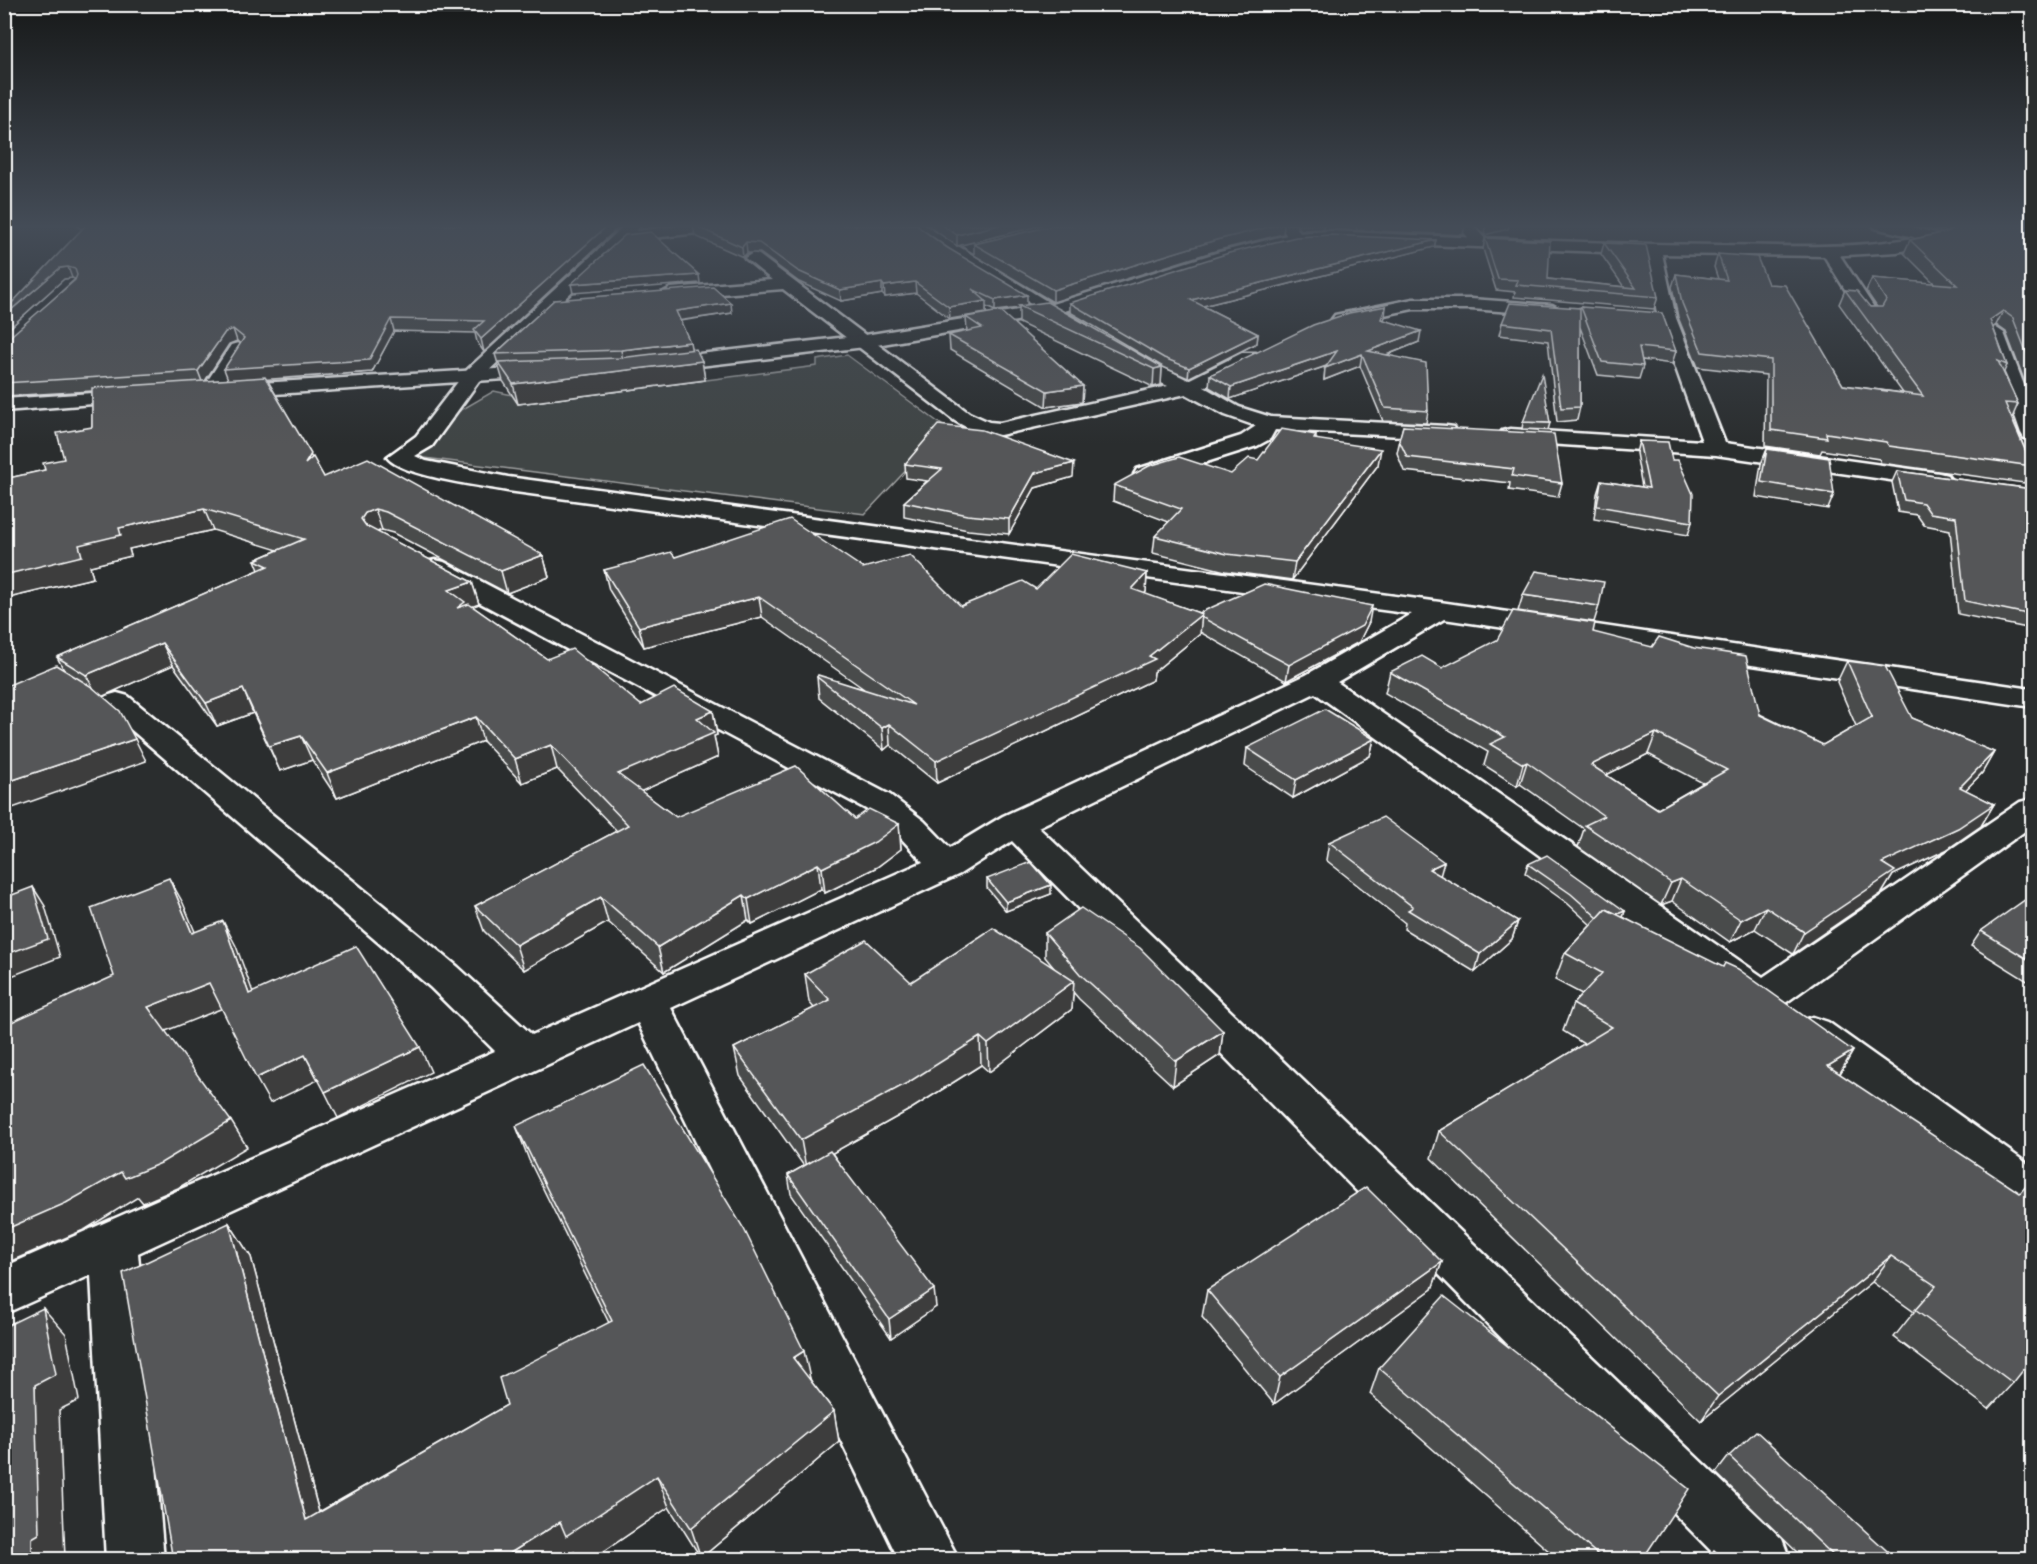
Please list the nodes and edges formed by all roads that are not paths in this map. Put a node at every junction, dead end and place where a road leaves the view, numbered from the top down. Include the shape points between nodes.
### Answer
1 (566, 298) edge
2 (805, 298) edge
3 (1031, 298) edge
4 (1088, 298) edge
5 (1663, 298) edge
6 (1859, 298) edge
7 (1052, 310) junction
8 (1575, 311) edge
9 (1870, 315) edge
10 (1644, 316) edge
11 (1667, 318) junction
12 (1321, 326) edge
13 (1089, 333) edge
14 (1995, 333) edge
15 (865, 341) junction
16 (1108, 344) edge
17 (238, 350) edge
18 (1261, 351) edge
19 (635, 367) edge
20 (566, 371) edge
21 (474, 374) junction
22 (1189, 387) junction
23 (210, 392) junction
24 (188, 393) edge
25 (153, 395) edge
26 (4, 405) edge
27 (1269, 423) junction
28 (2032, 433) edge
29 (1468, 434) edge
30 (1492, 435) edge
31 (1716, 448) junction
32 (1130, 479) edge
33 (1962, 484) edge
34 (415, 557) edge
35 (1440, 610) junction
36 (1317, 681) junction
37 (2032, 698) edge
38 (117, 702) dead end
39 (2032, 810) edge
40 (1015, 824) junction
41 (947, 866) junction
42 (1763, 998) junction
43 (648, 1002) junction
44 (527, 1056) junction
45 (2032, 1192) edge
46 (113, 1241) junction
47 (4, 1291) edge
48 (135, 1560) edge
49 (930, 1560) edge
50 (1761, 1560) edge

1 - 21 street
2 - 15 street
3 - 7 street
4 - 7 street
5 - 11 street
6 - 9 street
7 - 13 street
7 - 15 street
8 - 12 street via 1413,304
10 - 11 street
11 - 31 street
14 - 28 street
15 - 19 street
15 - 22 street via 962,417 985,428 1030,423
16 - 22 street via 1155,373
17 - 23 street
18 - 22 street
20 - 21 street
21 - 23 street
21 - 35 street via 424,441 399,457 420,467 508,484
22 - 27 street via 1232,411
23 - 24 street
25 - 26 street
27 - 29 street
27 - 32 street via 1262,434 1249,441
30 - 31 street
31 - 33 street
34 - 41 street via 878,802 912,829
35 - 36 street
35 - 37 street
36 - 40 street
36 - 42 street
38 - 44 street via 444,977
39 - 42 street
40 - 41 street
40 - 50 street
41 - 43 street
42 - 45 street
43 - 44 street
43 - 49 street
44 - 46 street
46 - 47 street
46 - 48 street

